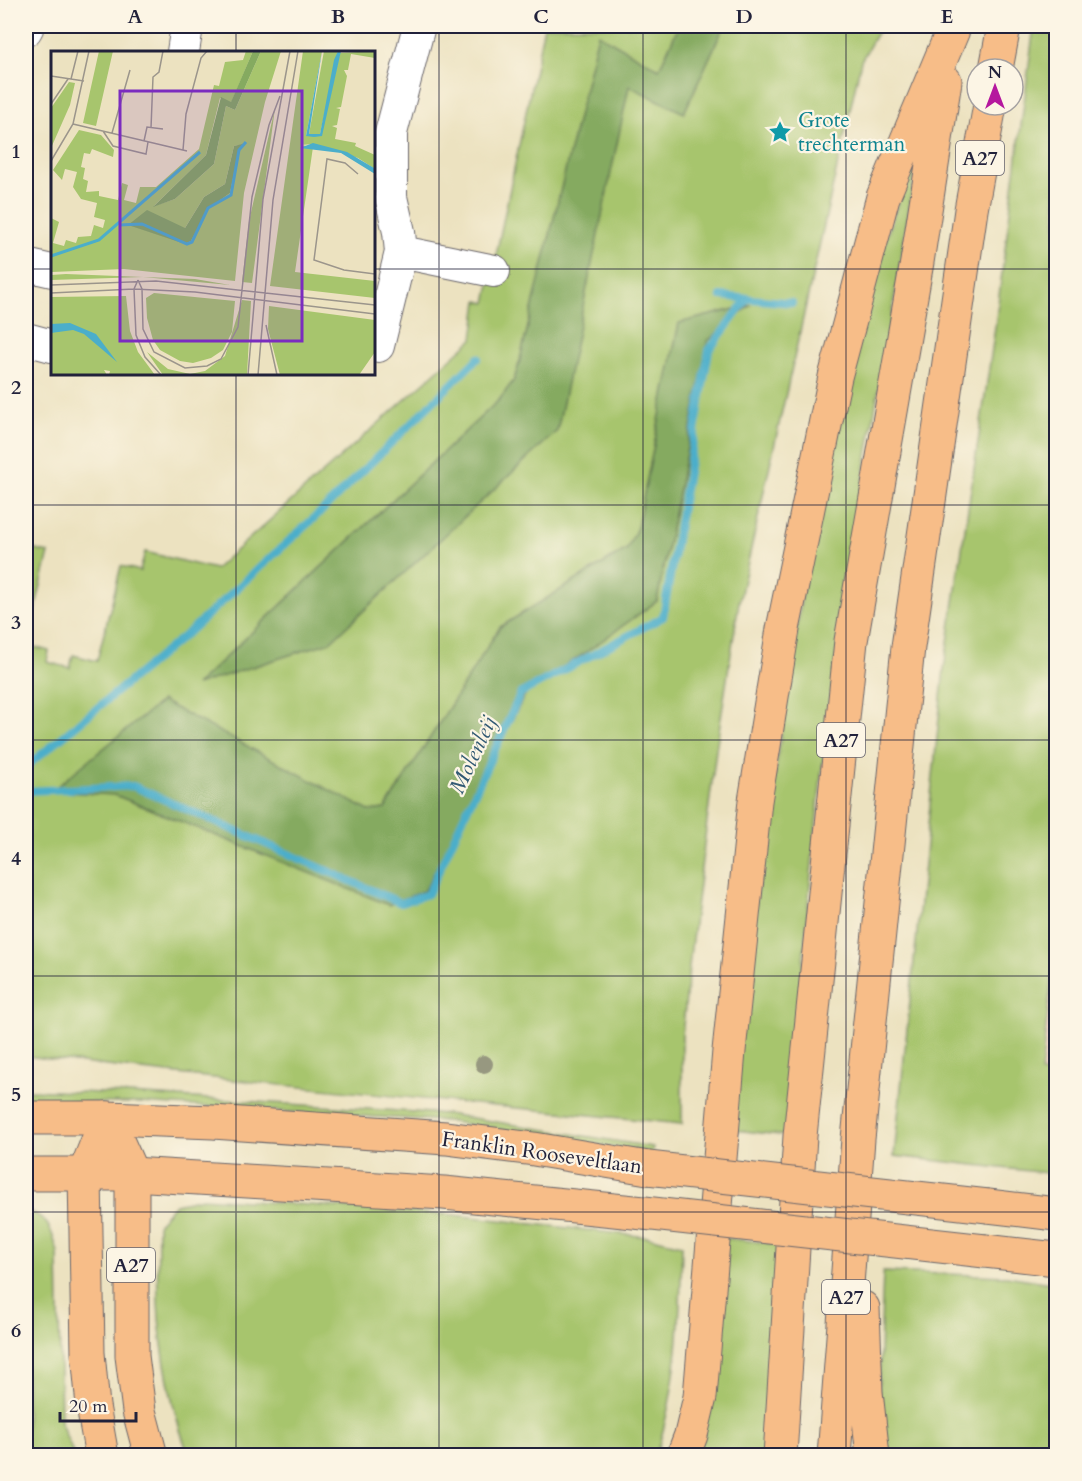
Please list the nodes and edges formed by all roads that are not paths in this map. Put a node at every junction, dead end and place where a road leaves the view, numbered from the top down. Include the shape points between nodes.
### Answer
1 (28, 26) edge
2 (187, 26) edge
3 (419, 26) edge
4 (1004, 26) edge
5 (954, 28) edge
6 (26, 30) edge
7 (183, 51) edge
8 (998, 57) edge
9 (988, 117) edge
10 (401, 252) junction
11 (26, 265) edge
12 (51, 271) edge
13 (494, 271) dead end
14 (26, 339) edge
15 (51, 346) edge
16 (385, 347) edge
17 (26, 1118) edge
18 (107, 1118) junction
19 (858, 1138) junction
20 (85, 1173) junction
21 (26, 1174) edge
22 (132, 1174) junction
23 (1056, 1214) edge
24 (1056, 1260) edge
25 (102, 1455) edge
26 (151, 1455) edge
27 (683, 1455) edge
28 (780, 1455) edge
29 (834, 1455) edge
30 (873, 1455) edge

1 - 6 street
2 - 7 street
3 - 10 street via 391,133 391,198
4 - 8 main road
5 - 27 main road, A27 via 884,198 835,377 783,629 755,801 700,1397
5 - 28 main road, A27 via 851,641 800,1136
9 - 19 main road, A27 via 909,647
10 - 13 street
10 - 16 street
11 - 12 street
14 - 15 street
17 - 18 main road, Franklin Rooseveltlaan
18 - 20 main road
18 - 22 main road
18 - 23 main road, Franklin Rooseveltlaan, bridge via 446,1138 648,1168
19 - 29 main road, A27
19 - 30 main road, A27 via 866,1392
20 - 21 main road
20 - 22 main road
20 - 25 main road, A27 via 88,1353
22 - 24 main road, bridge via 444,1193
22 - 26 main road, A27 via 132,1356 139,1411

